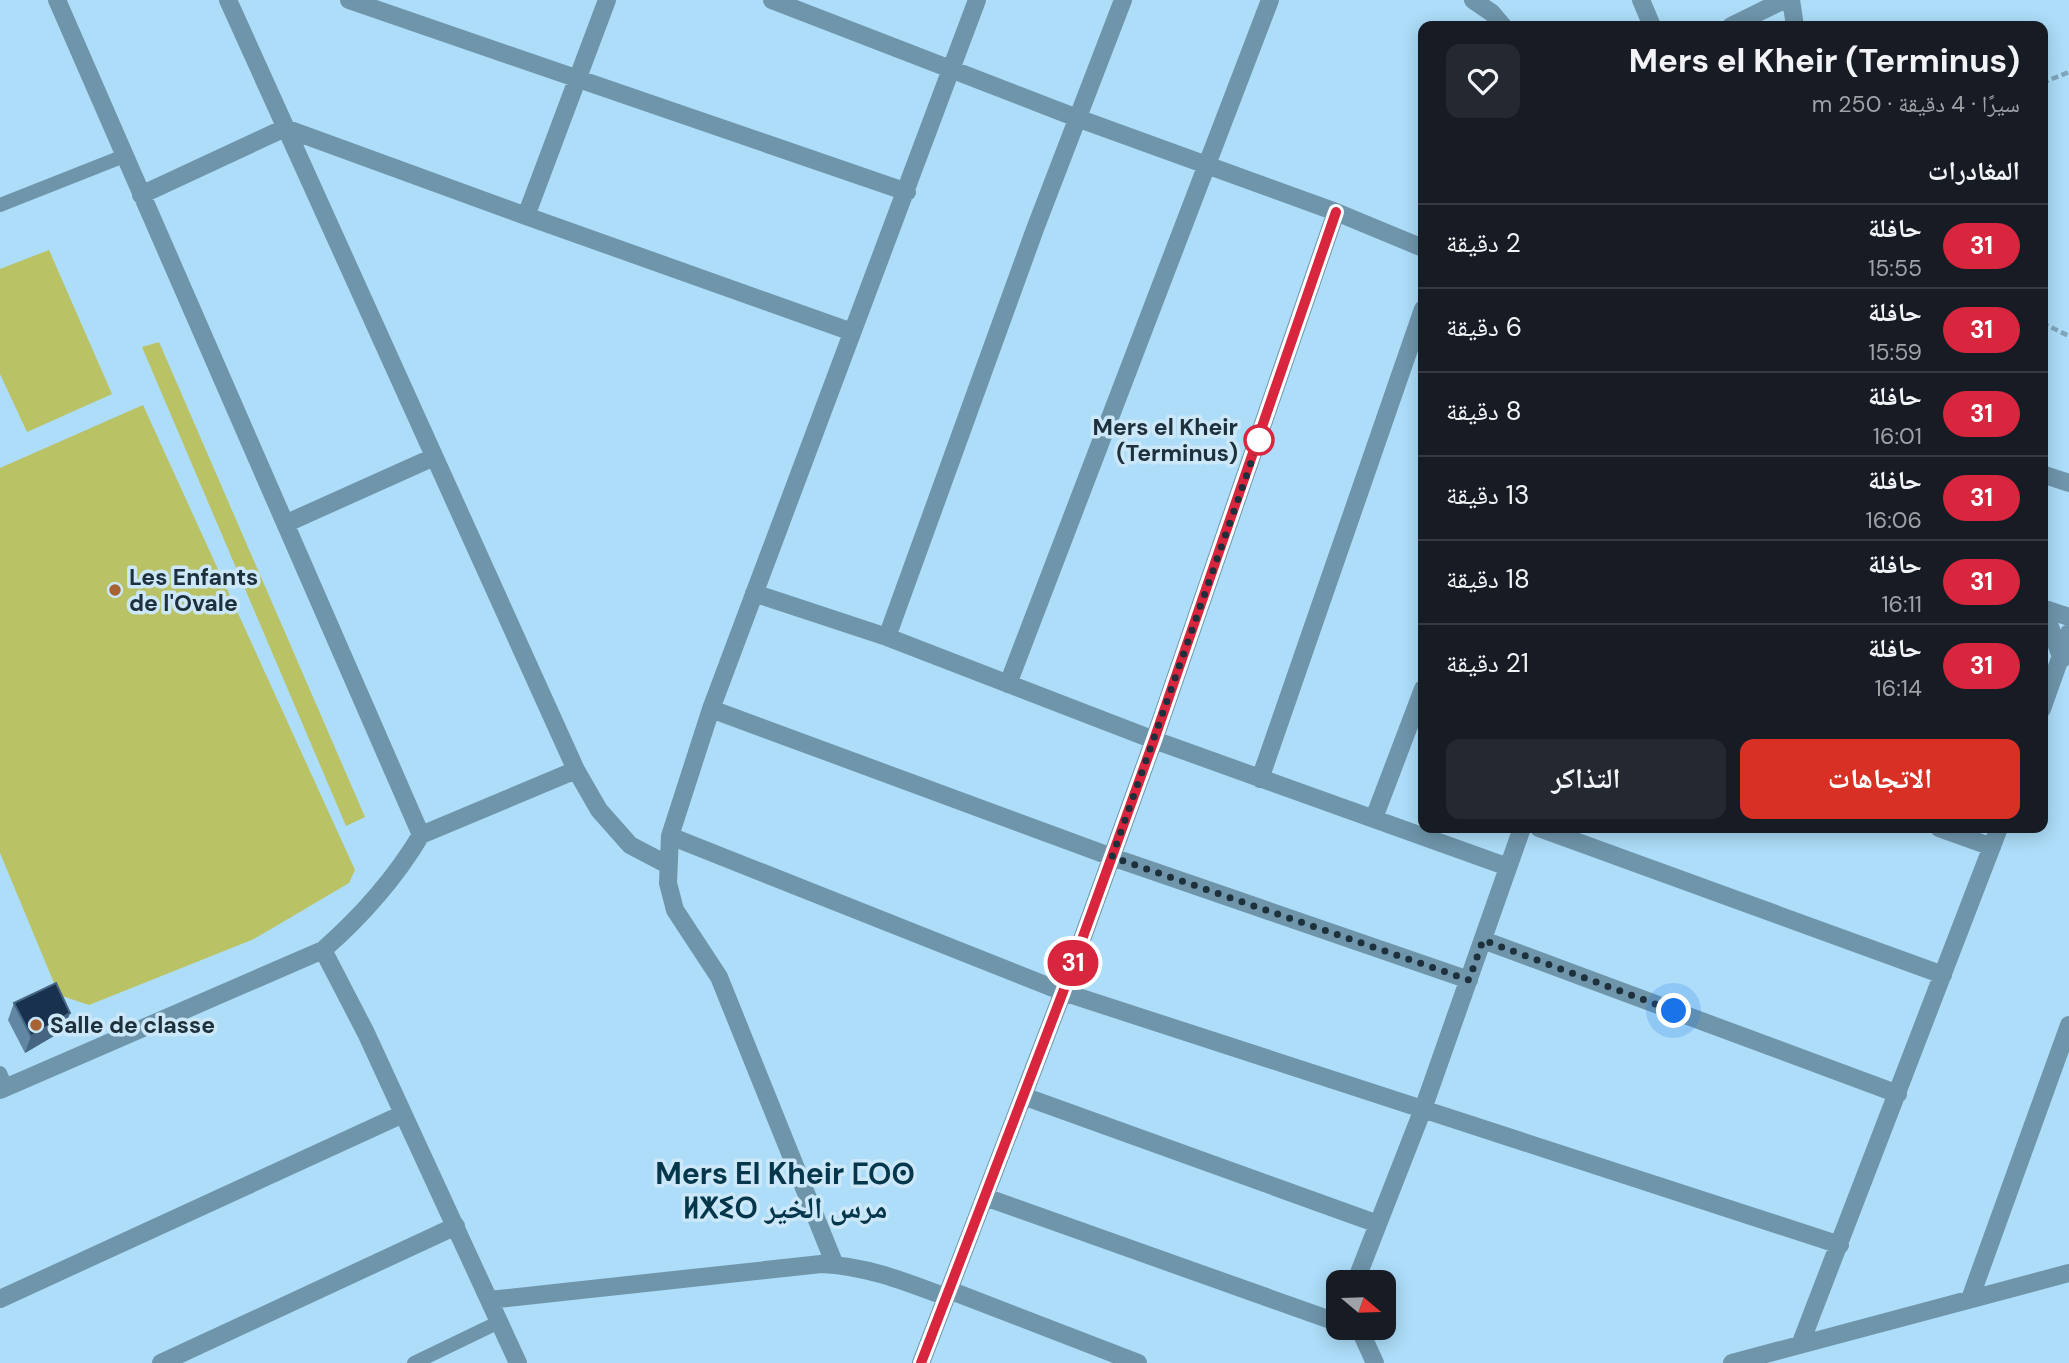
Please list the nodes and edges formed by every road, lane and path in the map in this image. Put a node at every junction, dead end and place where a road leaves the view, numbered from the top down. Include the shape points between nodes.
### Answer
1 (57, 0) edge
2 (228, 0) edge
3 (349, 0) edge
4 (607, 0) edge
5 (772, 0) edge
6 (977, 0) edge
7 (1123, 0) edge
8 (1473, 0) edge
9 (1641, 0) edge
10 (1784, 0) edge
11 (1791, 0) edge
12 (1265, 3) edge
13 (1499, 21) edge
14 (1650, 21) edge
15 (1741, 21) edge
16 (1794, 21) edge
17 (952, 68) junction
18 (2069, 72) edge
19 (576, 77) junction
20 (2048, 81) edge
21 (1077, 118) junction
22 (285, 128) junction
23 (124, 156) junction
24 (1206, 166) junction
25 (907, 192) junction
26 (141, 195) junction
27 (0, 205) edge
28 (1336, 212) junction
29 (526, 216) junction
30 (1418, 246) edge
31 (1418, 323) edge
32 (2048, 326) edge
33 (852, 332) junction
34 (2069, 336) edge
35 (434, 457) junction
36 (2048, 476) edge
37 (2069, 483) edge
38 (287, 523) junction
39 (754, 593) junction
40 (2048, 610) edge
41 (2069, 617) edge
42 (2048, 620) edge
43 (2069, 633) edge
44 (887, 637) junction
45 (2065, 660) edge
46 (1008, 684) junction
47 (2048, 696) edge
48 (1418, 702) edge
49 (711, 709) junction
50 (1154, 740) junction
51 (576, 770) junction
52 (1260, 779) junction
53 (1374, 818) junction
54 (1520, 833) edge
55 (1553, 833) edge
56 (1953, 833) edge
57 (1996, 833) edge
58 (421, 835) junction
59 (670, 836) junction
60 (1992, 847) junction
61 (1112, 857) junction
62 (668, 864) junction
63 (1508, 867) junction
64 (1483, 940) junction
65 (323, 950) junction
66 (1943, 975) junction
67 (1469, 980) junction
68 (1063, 992) junction
69 (2069, 1025) edge
70 (2, 1083) edge
71 (1898, 1094) junction
72 (1023, 1096) junction
73 (1423, 1109) junction
74 (403, 1114) junction
75 (985, 1197) junction
76 (1378, 1224) junction
77 (456, 1226) junction
78 (1840, 1245) junction
79 (835, 1265) junction
80 (1360, 1270) edge
81 (2069, 1273) edge
82 (947, 1293) junction
83 (0, 1299) edge
84 (1970, 1299) junction
85 (489, 1300) junction
86 (1326, 1318) edge
87 (499, 1322) junction
88 (1364, 1340) edge
89 (1800, 1345) junction
90 (161, 1363) edge
91 (414, 1363) edge
92 (518, 1363) edge
93 (921, 1363) edge
94 (1138, 1363) edge
95 (1375, 1363) edge
96 (1732, 1363) edge

1 - 23 street
2 - 22 street
3 - 19 street
4 - 19 street
5 - 17 street
6 - 17 street
7 - 21 street
8 - 13 street
9 - 14 street
10 - 15 street
11 - 16 street
12 - 24 street
17 - 21 street
17 - 25 street
18 - 20 path
19 - 25 street
19 - 29 street
21 - 24 street
21 - 44 street
22 - 26 street
22 - 29 street
22 - 35 street
23 - 26 street
23 - 27 lane
24 - 28 street
24 - 46 street
25 - 33 street
26 - 38 street
28 - 30 street
28 - 50 street
29 - 33 street
31 - 52 street
32 - 34 path
33 - 39 street
35 - 38 street
35 - 51 street
36 - 37 street
38 - 58 street
39 - 44 street
39 - 49 street
40 - 41 street
42 - 45 street
43 - 45 street
44 - 46 street
45 - 47 street
46 - 50 street
48 - 53 street
49 - 59 street
49 - 61 street
50 - 52 street
50 - 61 street
51 - 58 street
51 - 62 street via 599,810 630,845
52 - 53 street
53 - 63 street
54 - 63 street
55 - 66 street
56 - 60 street
57 - 60 street
58 - 65 street via 393,880
59 - 62 street
59 - 68 street
60 - 66 street
61 - 67 street
61 - 68 street
62 - 79 street via 675,909 719,977
63 - 64 street
64 - 67 street
64 - 71 street
65 - 70 street
65 - 74 street
66 - 71 street
67 - 73 street
68 - 72 street
68 - 73 street
69 - 84 street
71 - 78 street
72 - 75 street
72 - 76 street
73 - 76 street
73 - 78 street
74 - 77 street
74 - 83 street
75 - 82 street
75 - 86 street
76 - 80 street
77 - 85 street
77 - 90 street
78 - 89 street
79 - 82 street via 877,1271
79 - 85 street
81 - 84 street
82 - 93 street
82 - 94 street
84 - 89 street
85 - 87 street
87 - 91 lane
87 - 92 street
88 - 95 street
89 - 96 street

